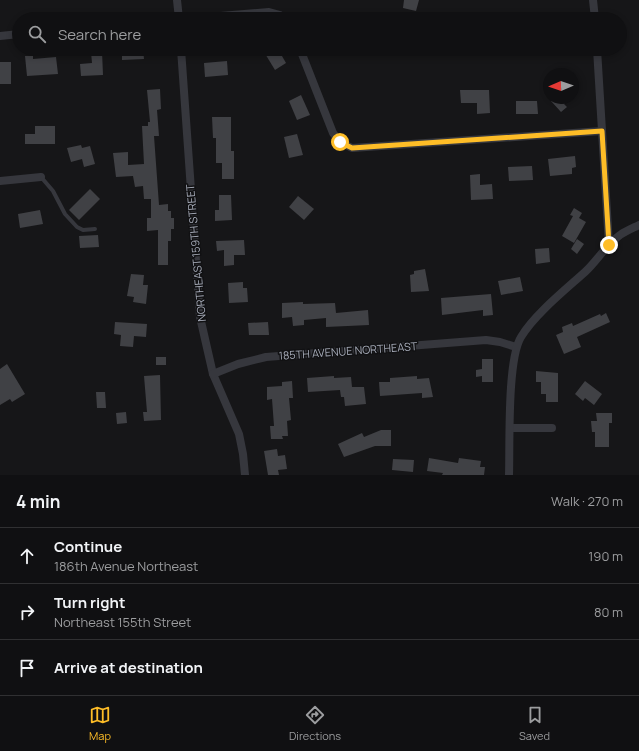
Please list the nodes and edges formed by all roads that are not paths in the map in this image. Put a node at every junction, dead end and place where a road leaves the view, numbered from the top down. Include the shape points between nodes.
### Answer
1 (177, 0) edge
2 (593, 0) edge
3 (178, 12) edge
4 (594, 12) edge
5 (12, 35) edge
6 (0, 36) edge
7 (181, 56) edge
8 (303, 56) edge
9 (597, 56) edge
10 (602, 131) junction
11 (41, 177) joint
12 (0, 181) edge
13 (639, 225) edge
14 (95, 229) dead end
15 (609, 245) junction
16 (516, 347) junction
17 (213, 374) junction
18 (510, 428) junction
19 (552, 428) dead end
20 (245, 475) edge
21 (509, 475) edge

1 - 3 street
2 - 4 street
5 - 6 street
7 - 17 street, NORTHEAST 159TH STREET via 200,317
8 - 10 street via 333,133 340,142 352,148
9 - 10 street
10 - 15 street
11 - 12 street
11 - 14 lane via 53,191 65,214 77,227 83,230
13 - 15 street via 621,234
15 - 16 street via 591,266 531,323
16 - 17 street, 185TH AVENUE NORTHEAST via 486,340 266,357
16 - 18 street
17 - 20 street, NORTHEAST 159TH STREET via 236,424 244,454
18 - 19 street
18 - 21 street

